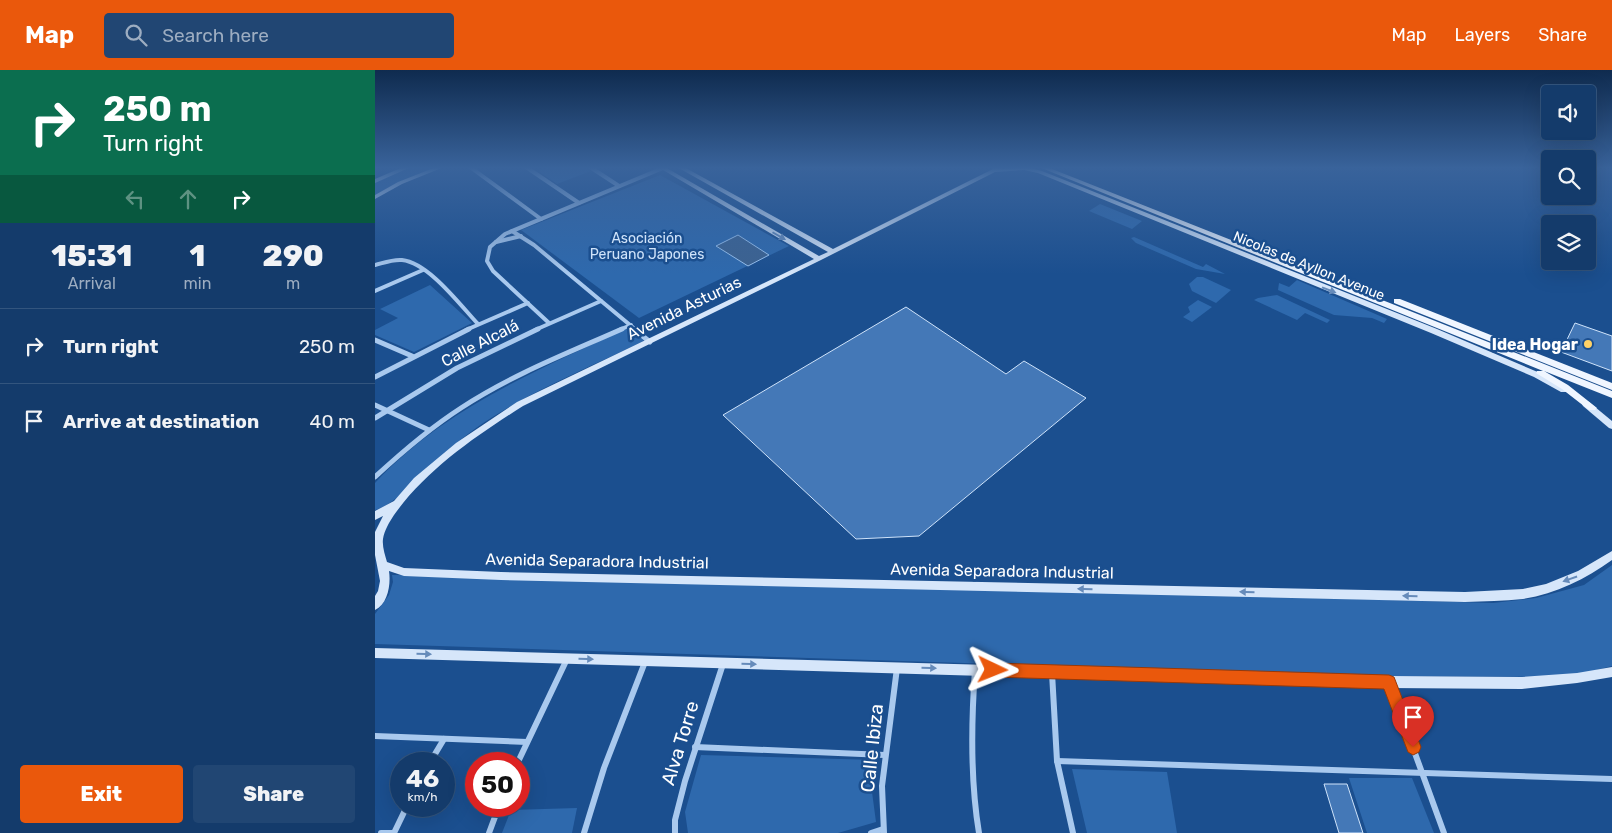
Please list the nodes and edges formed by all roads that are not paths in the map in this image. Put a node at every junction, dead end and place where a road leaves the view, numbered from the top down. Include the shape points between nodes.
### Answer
1 (519, 203) edge
2 (579, 203) edge
3 (722, 203) edge
4 (744, 203) edge
5 (934, 203) edge
6 (1116, 203) edge
7 (1131, 203) edge
8 (1146, 203) edge
9 (541, 219) junction
10 (512, 231) junction
11 (521, 236) junction
12 (493, 243) junction
13 (833, 252) junction
14 (819, 259) junction
15 (375, 265) edge
16 (423, 270) junction
17 (375, 291) edge
18 (601, 301) junction
19 (528, 302) junction
20 (549, 323) junction
21 (478, 324) junction
22 (631, 324) junction
23 (375, 340) edge
24 (650, 342) junction
25 (1489, 346) junction
26 (411, 356) junction
27 (375, 377) edge
28 (1612, 386) edge
29 (1612, 395) edge
30 (375, 405) edge
31 (1592, 408) junction
32 (386, 410) junction
33 (375, 418) edge
34 (1612, 426) edge
35 (429, 430) junction
36 (375, 477) edge
37 (398, 502) junction
38 (375, 516) edge
39 (376, 534) edge
40 (1612, 555) edge
41 (383, 565) junction
42 (375, 606) edge
43 (375, 653) edge
44 (567, 659) junction
45 (645, 661) junction
46 (723, 663) junction
47 (897, 667) junction
48 (975, 670) junction
49 (1053, 672) junction
50 (1610, 675) edge
51 (1389, 682) junction
52 (375, 736) edge
53 (444, 739) junction
54 (527, 742) junction
55 (695, 747) junction
56 (436, 752) edge
57 (522, 752) edge
58 (885, 754) junction
59 (1057, 761) junction
60 (1423, 772) junction
61 (1612, 779) edge
62 (402, 817) edge
63 (495, 817) edge
64 (884, 831) edge
65 (381, 833) edge
66 (394, 833) edge
67 (489, 833) edge
68 (584, 833) edge
69 (675, 833) edge
70 (871, 833) edge
71 (979, 833) edge
72 (1073, 833) edge
73 (1444, 833) edge

1 - 9 street
2 - 9 street
3 -> 14 main road
4 - 13 main road
5 - 13 main road, Avenida Asturias
6 -> 31 street, Nicolas de Ayllon Avenue via 1434,331 1550,382
7 - 25 main road, Nicolas de Ayllon Avenue
8 - 28 main road, Nicolas de Ayllon Avenue
9 - 10 street
10 - 11 street
10 - 12 street
11 - 12 street
11 - 18 street
12 - 19 street via 488,250 489,266
13 - 14 main road, Avenida Asturias
14 - 24 main road, Avenida Asturias
15 - 16 street via 402,260
16 - 17 street
16 - 21 street
18 - 20 street, Calle Alcalá
18 - 22 street
19 - 20 street
19 - 21 street
20 - 32 street, Calle Alcalá via 454,369
21 - 26 street
22 - 24 street
22 - 35 street, Avenida Asturias via 498,387
23 - 26 street
24 - 37 main road, Avenida Asturias via 520,404 483,426 449,453
25 - 29 main road, Nicolas de Ayllon Avenue
25 - 31 main road via 1548,377
26 - 27 street
30 - 32 street
31 - 34 main road
32 - 33 street, Calle Alcalá
32 - 35 street
35 - 36 street, Avenida Asturias
37 - 38 main road, Avenida Asturias
37 - 39 main road, Avenida Asturias
39 - 41 main road
40 -> 41 main road, Avenida Separadora Industrial via 1576,578 1525,594 1465,597 501,576 404,572
41 - 42 main road via 386,576 384,590
43 -> 44 main road
44 -> 45 main road
44 - 54 street
45 - 46 main road
45 - 68 street via 590,805
46 -> 47 main road
46 - 55 street, Alva Torre
47 -> 48 main road
47 - 58 street, Calle Ibiza
48 - 49 main road
48 - 71 street via 971,756
49 - 51 main road
49 - 59 street
50 - 51 main road via 1522,683
51 - 60 street
52 - 53 street
53 - 54 street
53 - 56 street
54 - 57 street
55 - 58 street
55 - 69 street, Alva Torre via 678,806
58 - 64 street, Calle Ibiza via 882,786
59 - 60 street
59 - 72 street
60 - 61 street
60 - 73 street
62 - 66 street
63 - 67 street
64 - 70 street
65 - 66 street

